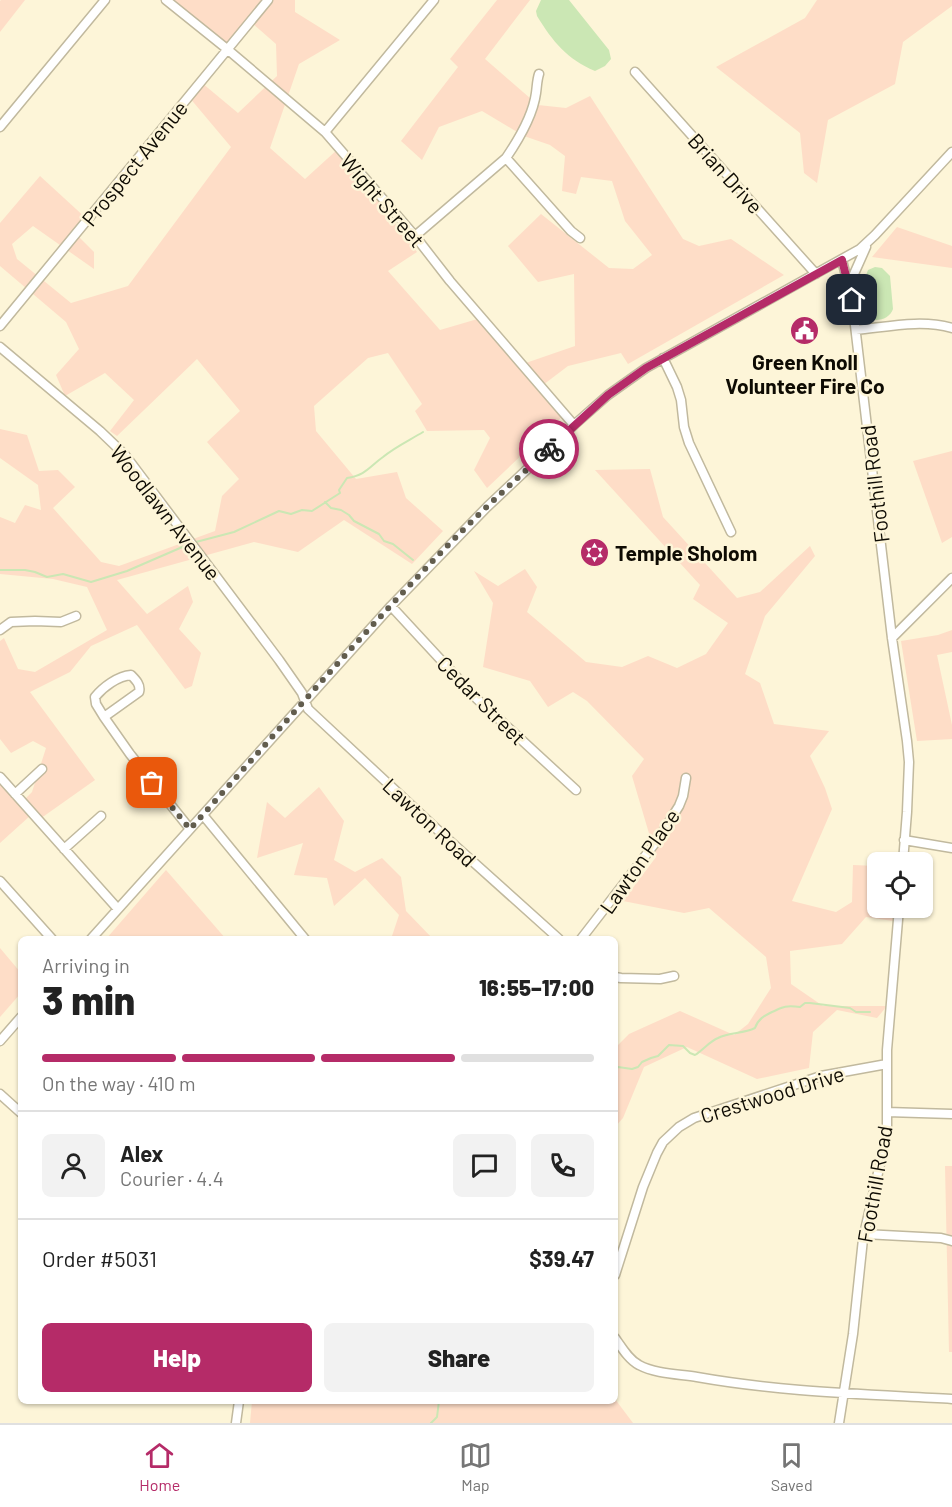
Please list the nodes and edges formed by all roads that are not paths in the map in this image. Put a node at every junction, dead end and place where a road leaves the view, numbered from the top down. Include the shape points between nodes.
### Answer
1 (105, 0) edge
2 (166, 0) edge
3 (268, 0) edge
4 (434, 0) edge
5 (227, 49) junction
6 (635, 72) dead end
7 (539, 74) dead end
8 (0, 127) edge
9 (325, 132) junction
10 (952, 152) edge
11 (506, 158) junction
12 (415, 236) junction
13 (580, 238) dead end
14 (867, 243) junction
15 (842, 260) junction
16 (816, 274) junction
17 (852, 300) junction
18 (0, 326) edge
19 (952, 328) edge
20 (856, 330) junction
21 (0, 347) edge
22 (663, 358) junction
23 (574, 425) junction
24 (731, 532) dead end
25 (952, 578) edge
26 (391, 606) junction
27 (76, 616) dead end
28 (0, 630) edge
29 (892, 638) junction
30 (305, 700) junction
31 (104, 717) junction
32 (42, 769) dead end
33 (0, 777) edge
34 (686, 778) dead end
35 (576, 790) dead end
36 (15, 794) junction
37 (203, 815) junction
38 (100, 816) dead end
39 (190, 829) junction
40 (904, 840) junction
41 (952, 848) edge
42 (64, 849) junction
43 (903, 852) edge
44 (0, 881) edge
45 (118, 909) junction
46 (898, 918) edge
47 (49, 936) edge
48 (93, 936) edge
49 (303, 936) edge
50 (557, 936) edge
51 (583, 936) edge
52 (674, 976) dead end
53 (618, 978) edge
54 (18, 1020) edge
55 (0, 1041) edge
56 (887, 1064) junction
57 (0, 1094) edge
58 (18, 1110) edge
59 (887, 1112) junction
60 (952, 1114) edge
61 (864, 1234) junction
62 (952, 1241) edge
63 (618, 1266) edge
64 (618, 1342) edge
65 (843, 1393) junction
66 (952, 1399) edge
67 (239, 1404) edge
68 (236, 1423) edge
69 (839, 1423) edge

1 - 8 street
2 - 5 street, Wight Street
3 - 5 street, Prospect Avenue
4 - 9 street
5 - 9 street, Wight Street
5 - 18 street, Prospect Avenue
6 - 16 street, Brian Drive
7 - 11 street via 530,114
9 - 12 street, Wight Street
10 - 14 street
11 - 12 street
11 - 13 street
12 - 23 street, Wight Street
14 - 15 street
14 - 17 street via 854,274
15 - 16 street
15 - 17 street, Foothill Road
16 - 22 street
17 - 20 street, Foothill Road
19 - 20 street via 920,323
20 - 29 street, Foothill Road
21 - 30 street, Woodlawn Avenue via 125,455
22 - 23 street via 627,380
22 - 24 street via 679,393 685,433
23 - 26 street
25 - 29 street
26 - 30 street
26 - 35 street, Cedar Street via 477,699
27 - 28 street via 61,622 11,622
29 - 40 street, Foothill Road via 909,762
30 - 37 street
30 - 50 street, Lawton Road via 308,709
31 - 31 street via 139,692 131,675 120,678 95,697
31 - 39 street
32 - 36 street
33 - 36 street
34 - 51 street, Lawton Place via 679,806 659,838
36 - 42 street
37 - 39 street
37 - 49 street
38 - 42 street
39 - 45 street
40 - 41 street
40 - 43 street, Foothill Road
42 - 45 street
44 - 47 street
45 - 48 street
46 - 56 street, Foothill Road
52 - 53 street via 660,980
54 - 55 street
56 - 59 street, Foothill Road
56 - 63 street, Crestwood Drive via 804,1080 694,1118 679,1128 657,1153
57 - 58 street
59 - 60 street
59 - 61 street, Foothill Road via 885,1142
61 - 62 street
61 - 65 street, Foothill Road
64 - 65 street via 638,1365 646,1368 722,1382
65 - 66 street
65 - 69 street, Foothill Road
67 - 68 street

